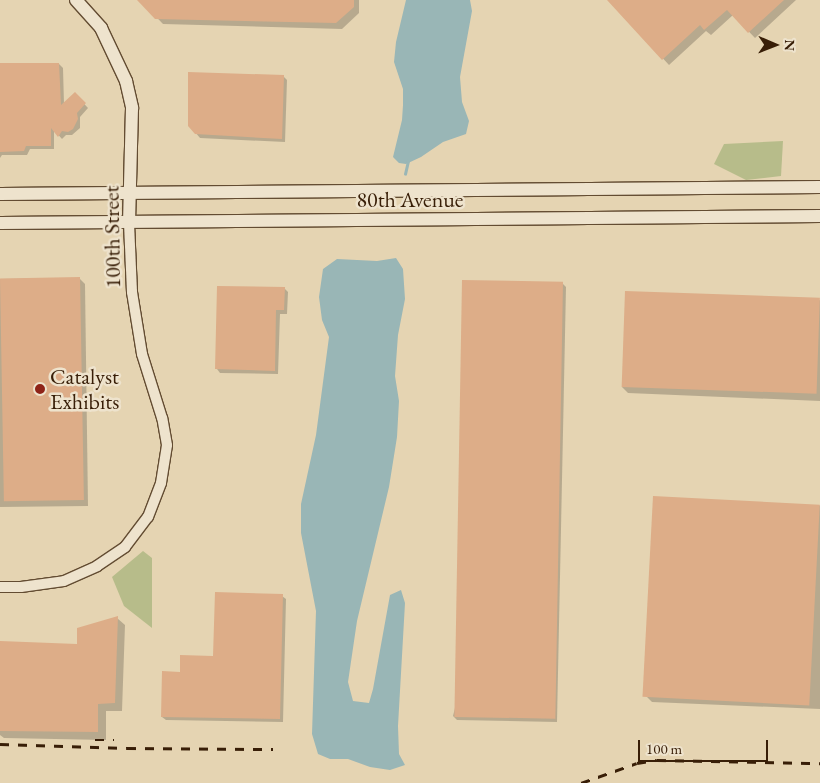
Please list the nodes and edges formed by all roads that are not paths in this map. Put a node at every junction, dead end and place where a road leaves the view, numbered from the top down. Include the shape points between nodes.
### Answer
1 (76, 0) edge
2 (820, 187) edge
3 (130, 192) junction
4 (0, 194) edge
5 (820, 216) edge
6 (129, 222) junction
7 (0, 223) edge
8 (0, 587) edge

1 - 3 street, 100th Street via 101,28 126,80 132,108
2 - 3 street, 80th Avenue
3 - 4 street, 80th Avenue
3 - 6 street, 100th Street
5 - 6 street, 80th Avenue
6 - 7 street, 80th Avenue
6 - 8 street, 100th Street via 132,292 142,354 167,445 161,483 148,517 125,547 97,566 64,581

